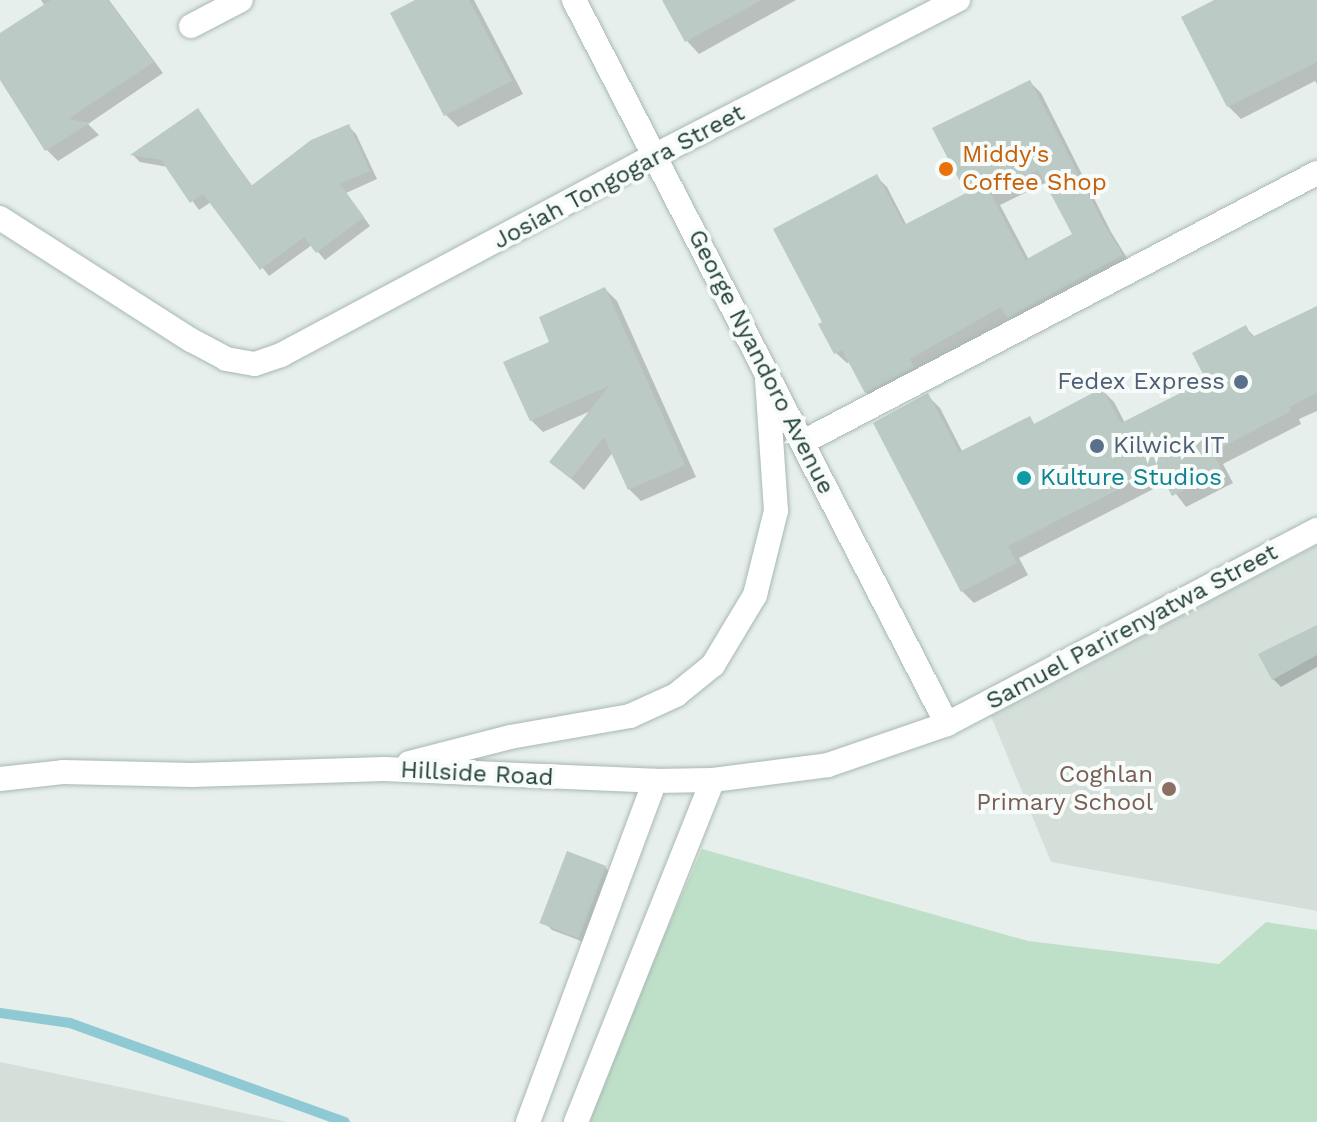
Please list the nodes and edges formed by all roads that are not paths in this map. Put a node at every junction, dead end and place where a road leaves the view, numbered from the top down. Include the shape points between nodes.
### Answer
1 (241, 0) edge
2 (574, 0) edge
3 (958, 0) edge
4 (191, 26) dead end
5 (654, 156) junction
6 (1317, 173) edge
7 (0, 218) edge
8 (766, 370) junction
9 (803, 442) junction
10 (1317, 530) edge
11 (947, 724) junction
12 (384, 769) junction
13 (0, 779) edge
14 (713, 780) junction
15 (655, 781) junction
16 (578, 1117) edge
17 (528, 1122) edge

1 - 4 street
2 - 5 street, George Nyandoro Avenue
3 - 5 street, Josiah Tongogara Street
5 - 7 street, Josiah Tongogara Street via 281,355 255,364 226,359 191,340
5 - 8 street, George Nyandoro Avenue
6 - 9 street
8 - 9 street, George Nyandoro Avenue
8 - 12 street via 776,511 755,595 713,665 676,695 630,716 510,737
9 - 11 street, George Nyandoro Avenue
10 - 11 street, Samuel Parirenyatwa Street
11 - 14 street, Hillside Road via 828,765
12 - 13 street, Hillside Road via 192,775 63,772
12 - 15 street, Hillside Road
14 - 15 street, Hillside Road
14 - 16 street
15 - 17 street

